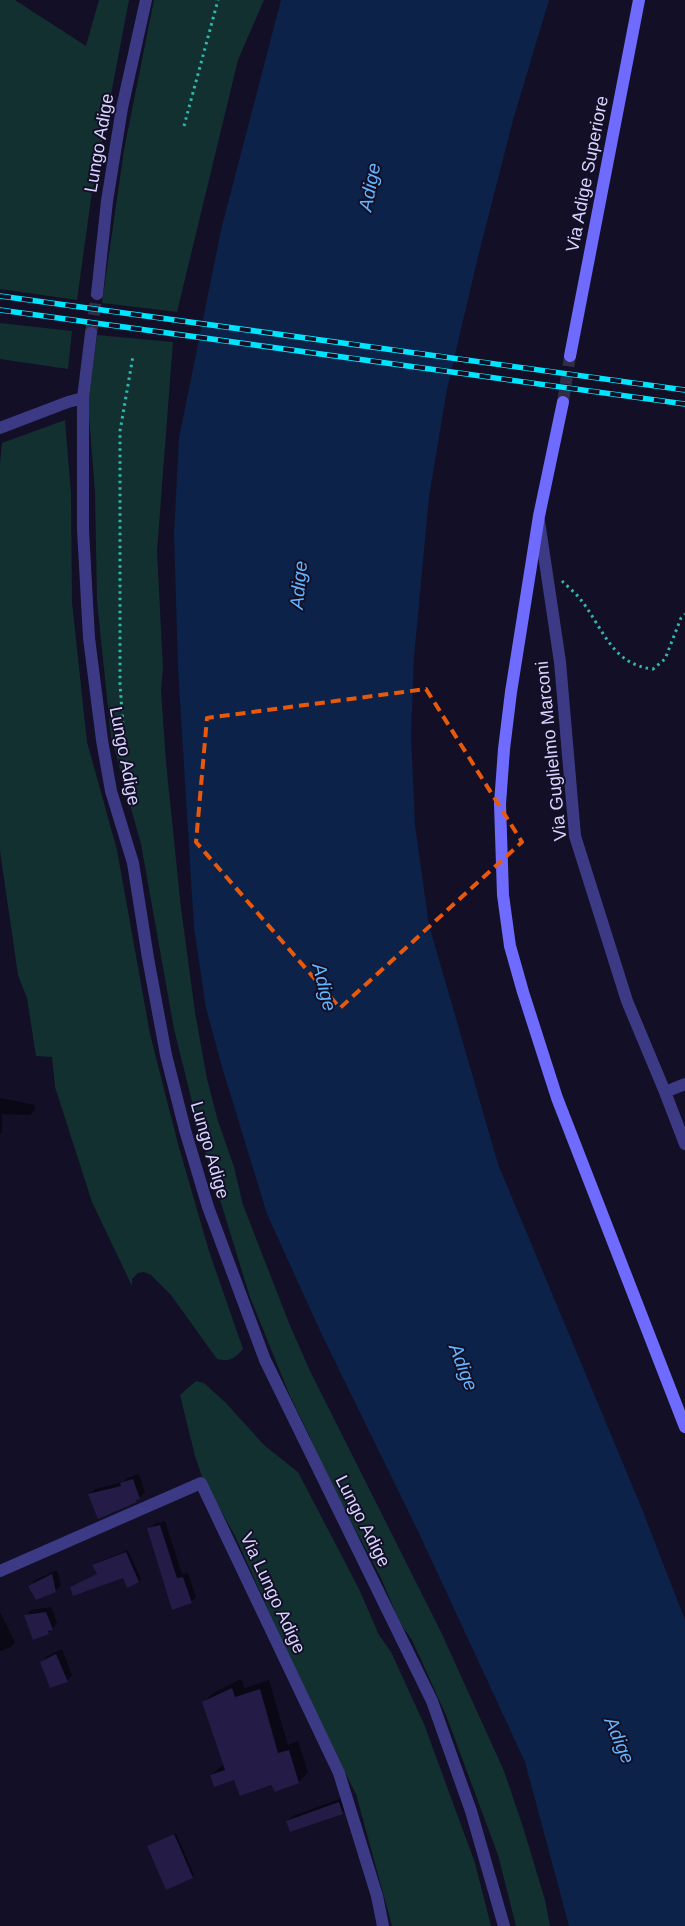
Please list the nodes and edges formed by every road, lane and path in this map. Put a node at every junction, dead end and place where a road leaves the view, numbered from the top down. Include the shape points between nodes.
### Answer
1 (146, 0) edge
2 (218, 0) edge
3 (640, 0) edge
4 (184, 126) dead end
5 (97, 294) tunnel mouth
6 (91, 333) tunnel mouth
7 (133, 356) dead end
8 (570, 356) tunnel mouth
9 (83, 398) junction
10 (563, 402) tunnel mouth
11 (0, 428) edge
12 (539, 516) junction
13 (546, 571) junction
14 (685, 614) edge
15 (129, 803) dead end
16 (685, 1084) edge
17 (665, 1092) junction
18 (685, 1144) edge
19 (685, 1427) edge
20 (0, 1571) edge
21 (383, 1926) edge
22 (504, 1926) edge

1 - 5 street, Lungo Adige via 122,108
2 - 4 path
3 - 8 main road, Via Adige Superiore
6 - 9 street, Lungo Adige
7 - 15 path via 120,431 120,684
9 - 11 street
9 - 22 street, Lungo Adige via 83,530 89,638 102,740 111,791 133,863 162,1035 185,1130 208,1207 265,1360 432,1701 472,1812
10 - 12 main road
12 - 13 street, Via Guglielmo Marconi
12 - 19 main road via 511,692 500,804 503,895 510,946 557,1098
13 - 14 path via 581,599 618,654 639,667 653,669 665,659 680,618
13 - 17 street, Via Guglielmo Marconi via 560,662 575,836 627,1001
16 - 17 street
17 - 18 street, Via Guglielmo Marconi
20 - 21 street, Via Lungo Adige via 201,1483 339,1773 377,1896

